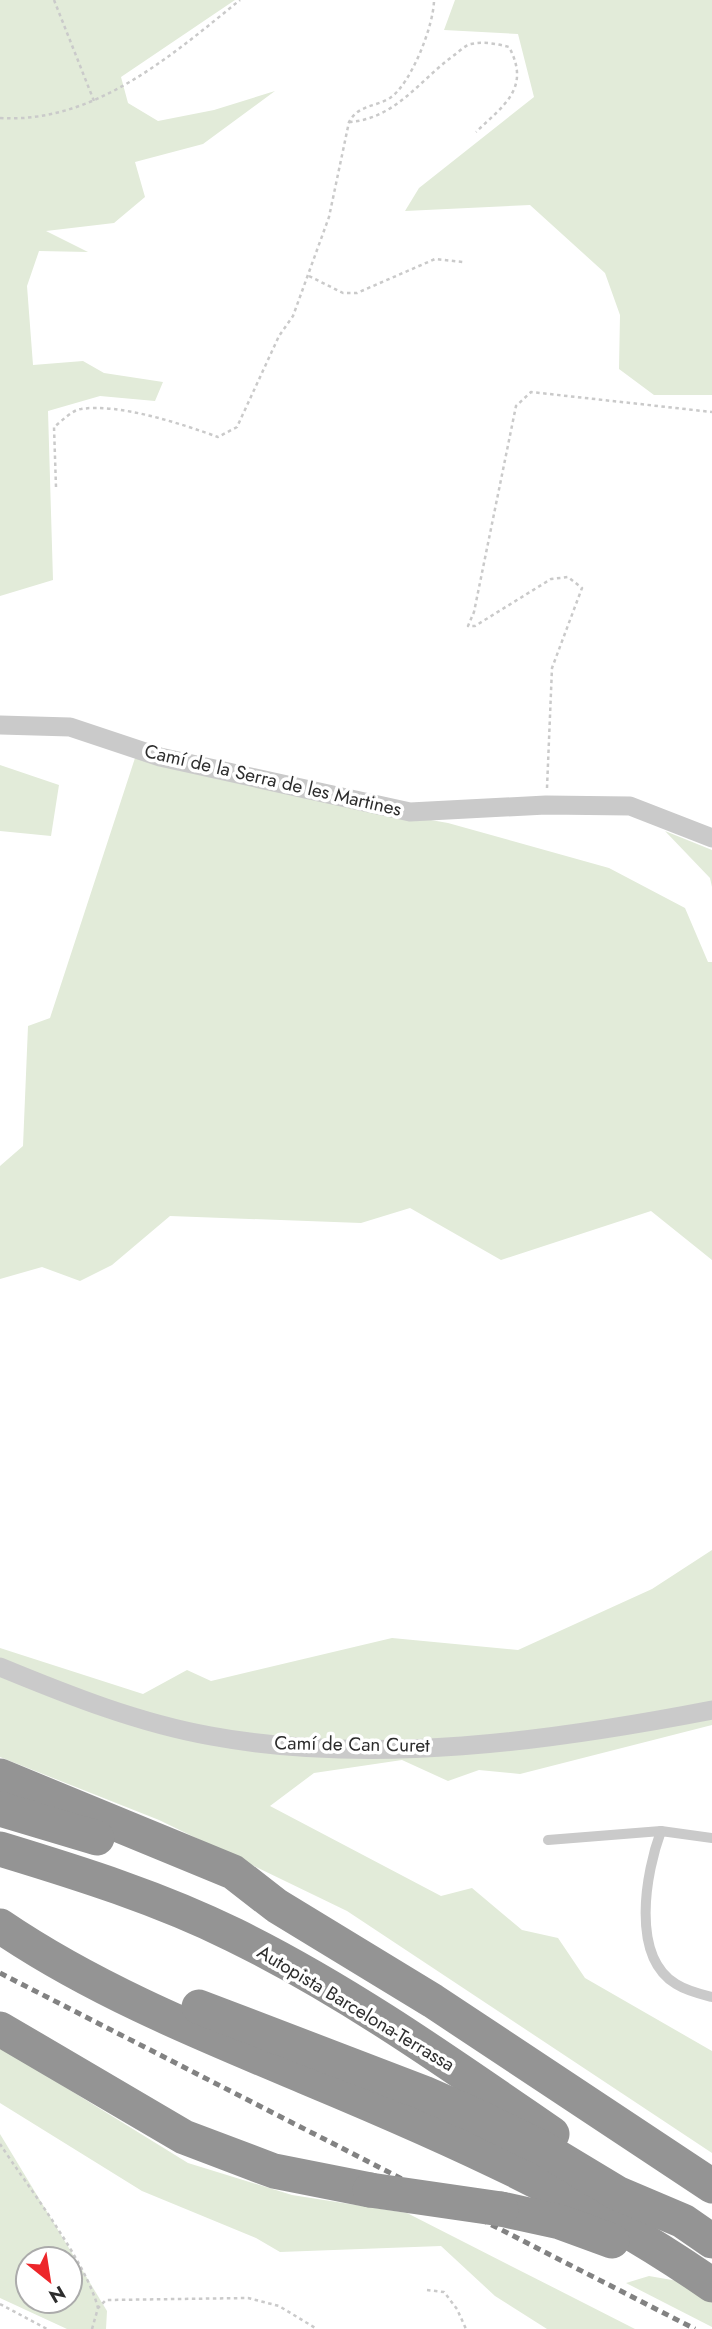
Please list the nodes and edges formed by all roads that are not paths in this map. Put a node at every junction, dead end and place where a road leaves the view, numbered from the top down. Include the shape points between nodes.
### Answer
1 (0, 725) edge
2 (712, 838) edge
3 (0, 1667) edge
4 (712, 1710) edge
5 (0, 1776) edge
6 (0, 1809) edge
7 (661, 1831) junction
8 (712, 1838) edge
9 (548, 1840) dead end
10 (0, 1849) edge
11 (276, 1906) junction
12 (0, 1920) edge
13 (0, 1926) edge
14 (712, 1997) edge
15 (0, 2029) edge
16 (712, 2186) edge
17 (683, 2221) junction
18 (712, 2241) edge
19 (712, 2286) edge

1 - 2 street, Camí de la Serra de les Martines via 70,727 160,757 410,812 630,806
3 - 4 street, Camí de Can Curet via 74,1698 173,1727 211,1736 321,1747 515,1744
5 - 11 highway via 233,1872
6 - 11 highway via 64,1826
7 - 8 lane
7 - 9 lane
7 - 14 lane via 650,1861 645,1934 659,1965 674,1983
10 - 17 highway, Autopista Barcelona-Terrassa via 116,1886 235,1935 430,2050
11 - 16 highway via 433,2001
12 - 17 highway via 167,1994 424,2093 544,2149 617,2193
13 - 19 highway via 45,1957 155,2011 568,2197
15 - 19 highway, bridge via 184,2137 274,2171 560,2222 629,2247
17 - 18 highway

